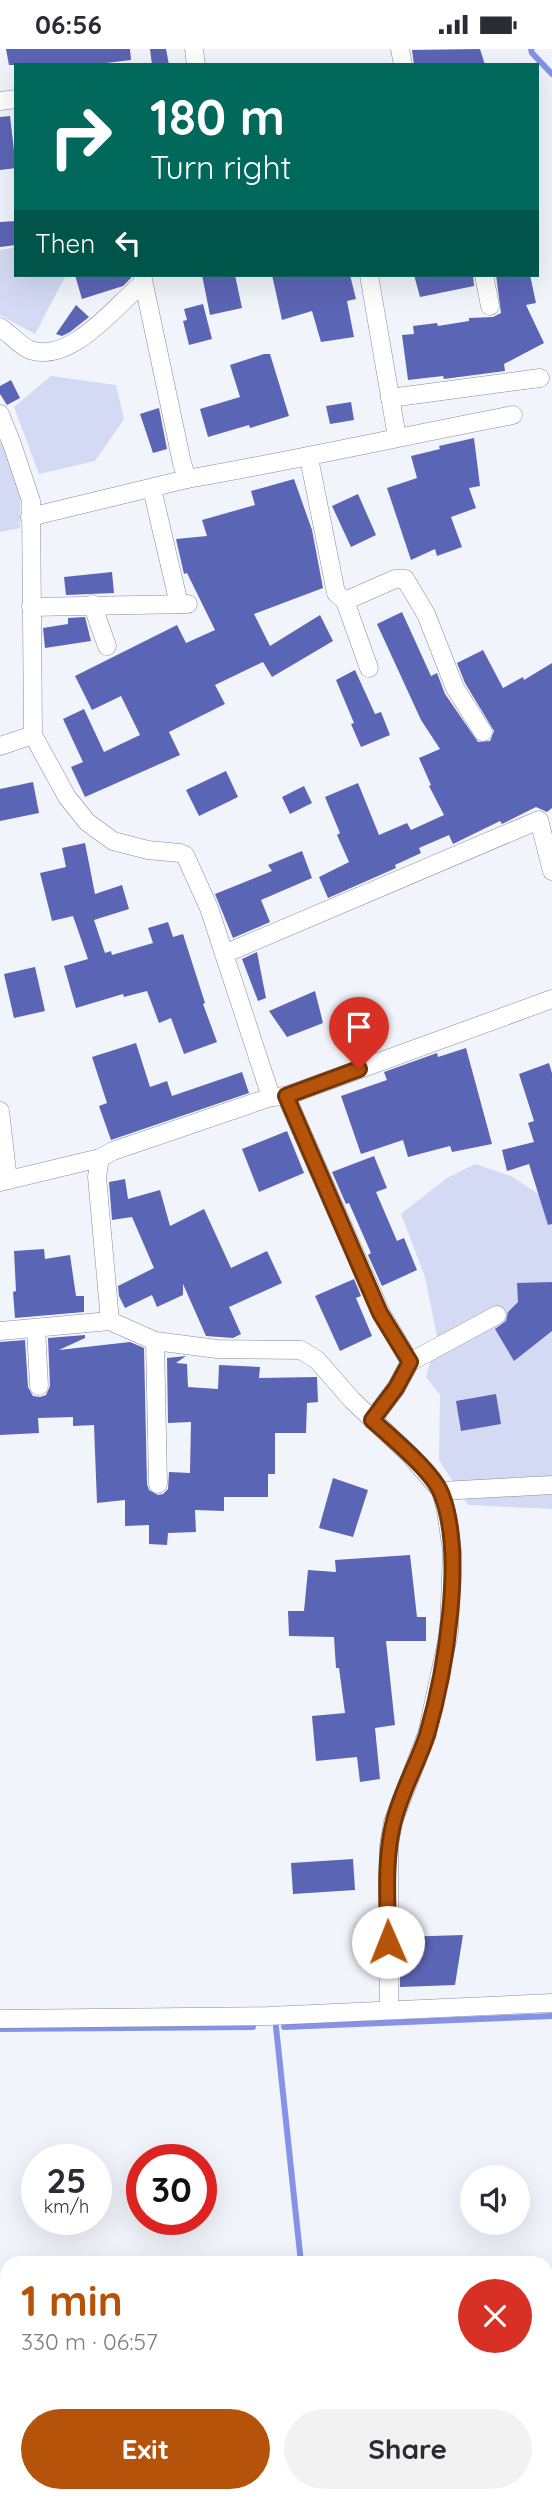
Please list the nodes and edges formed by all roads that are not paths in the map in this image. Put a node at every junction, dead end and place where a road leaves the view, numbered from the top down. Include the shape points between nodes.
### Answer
1 (369, 277) edge
2 (484, 277) edge
3 (142, 279) edge
4 (490, 306) dead end
5 (0, 327) edge
6 (540, 378) dead end
7 (390, 398) junction
8 (0, 414) edge
9 (513, 415) dead end
10 (397, 437) junction
11 (309, 458) junction
12 (187, 479) junction
13 (152, 489) junction
14 (30, 517) junction
15 (345, 601) junction
16 (92, 604) junction
17 (31, 607) junction
18 (107, 646) dead end
19 (369, 668) dead end
20 (483, 732) dead end
21 (33, 735) junction
22 (0, 746) edge
23 (545, 817) edge
24 (552, 871) edge
25 (224, 954) junction
26 (552, 999) edge
27 (278, 1097) junction
28 (0, 1111) edge
29 (100, 1158) junction
30 (4, 1181) edge
31 (497, 1315) dead end
32 (110, 1321) junction
33 (36, 1328) junction
34 (0, 1331) edge
35 (155, 1341) junction
36 (410, 1362) junction
37 (39, 1385) dead end
38 (372, 1420) junction
39 (158, 1484) dead end
40 (552, 1485) edge
41 (440, 1491) junction
42 (552, 2003) edge
43 (389, 2009) junction
44 (0, 2019) edge

1 - 7 street
2 - 4 street
3 - 5 street via 78,341 51,353 31,350
3 - 12 street
6 - 7 street
7 - 10 street
8 - 14 street via 31,501
9 - 10 street
10 - 11 street
11 - 12 street
11 - 15 street via 336,593
12 - 13 street
13 - 14 street
13 - 16 street via 183,604
14 - 17 street
15 - 19 street
15 - 20 street via 405,579 426,614 455,688
16 - 17 street
16 - 18 street
17 - 21 street
21 - 22 street
21 - 25 street via 67,797 87,822 113,841 185,855
23 - 24 street
23 - 25 street
25 - 27 street
26 - 27 street
27 - 29 street
27 - 36 street via 380,1313
28 - 30 street
29 - 30 street
29 - 32 street via 97,1177
31 - 36 street
32 - 33 street
32 - 35 street
33 - 34 street
33 - 37 street
35 - 38 street via 217,1349 301,1350 317,1360
35 - 39 street
36 - 38 street
38 - 41 street
40 - 41 street
41 - 43 street via 452,1551 449,1632 427,1734 393,1822 389,1845
42 - 43 street
43 - 44 street via 268,2016

